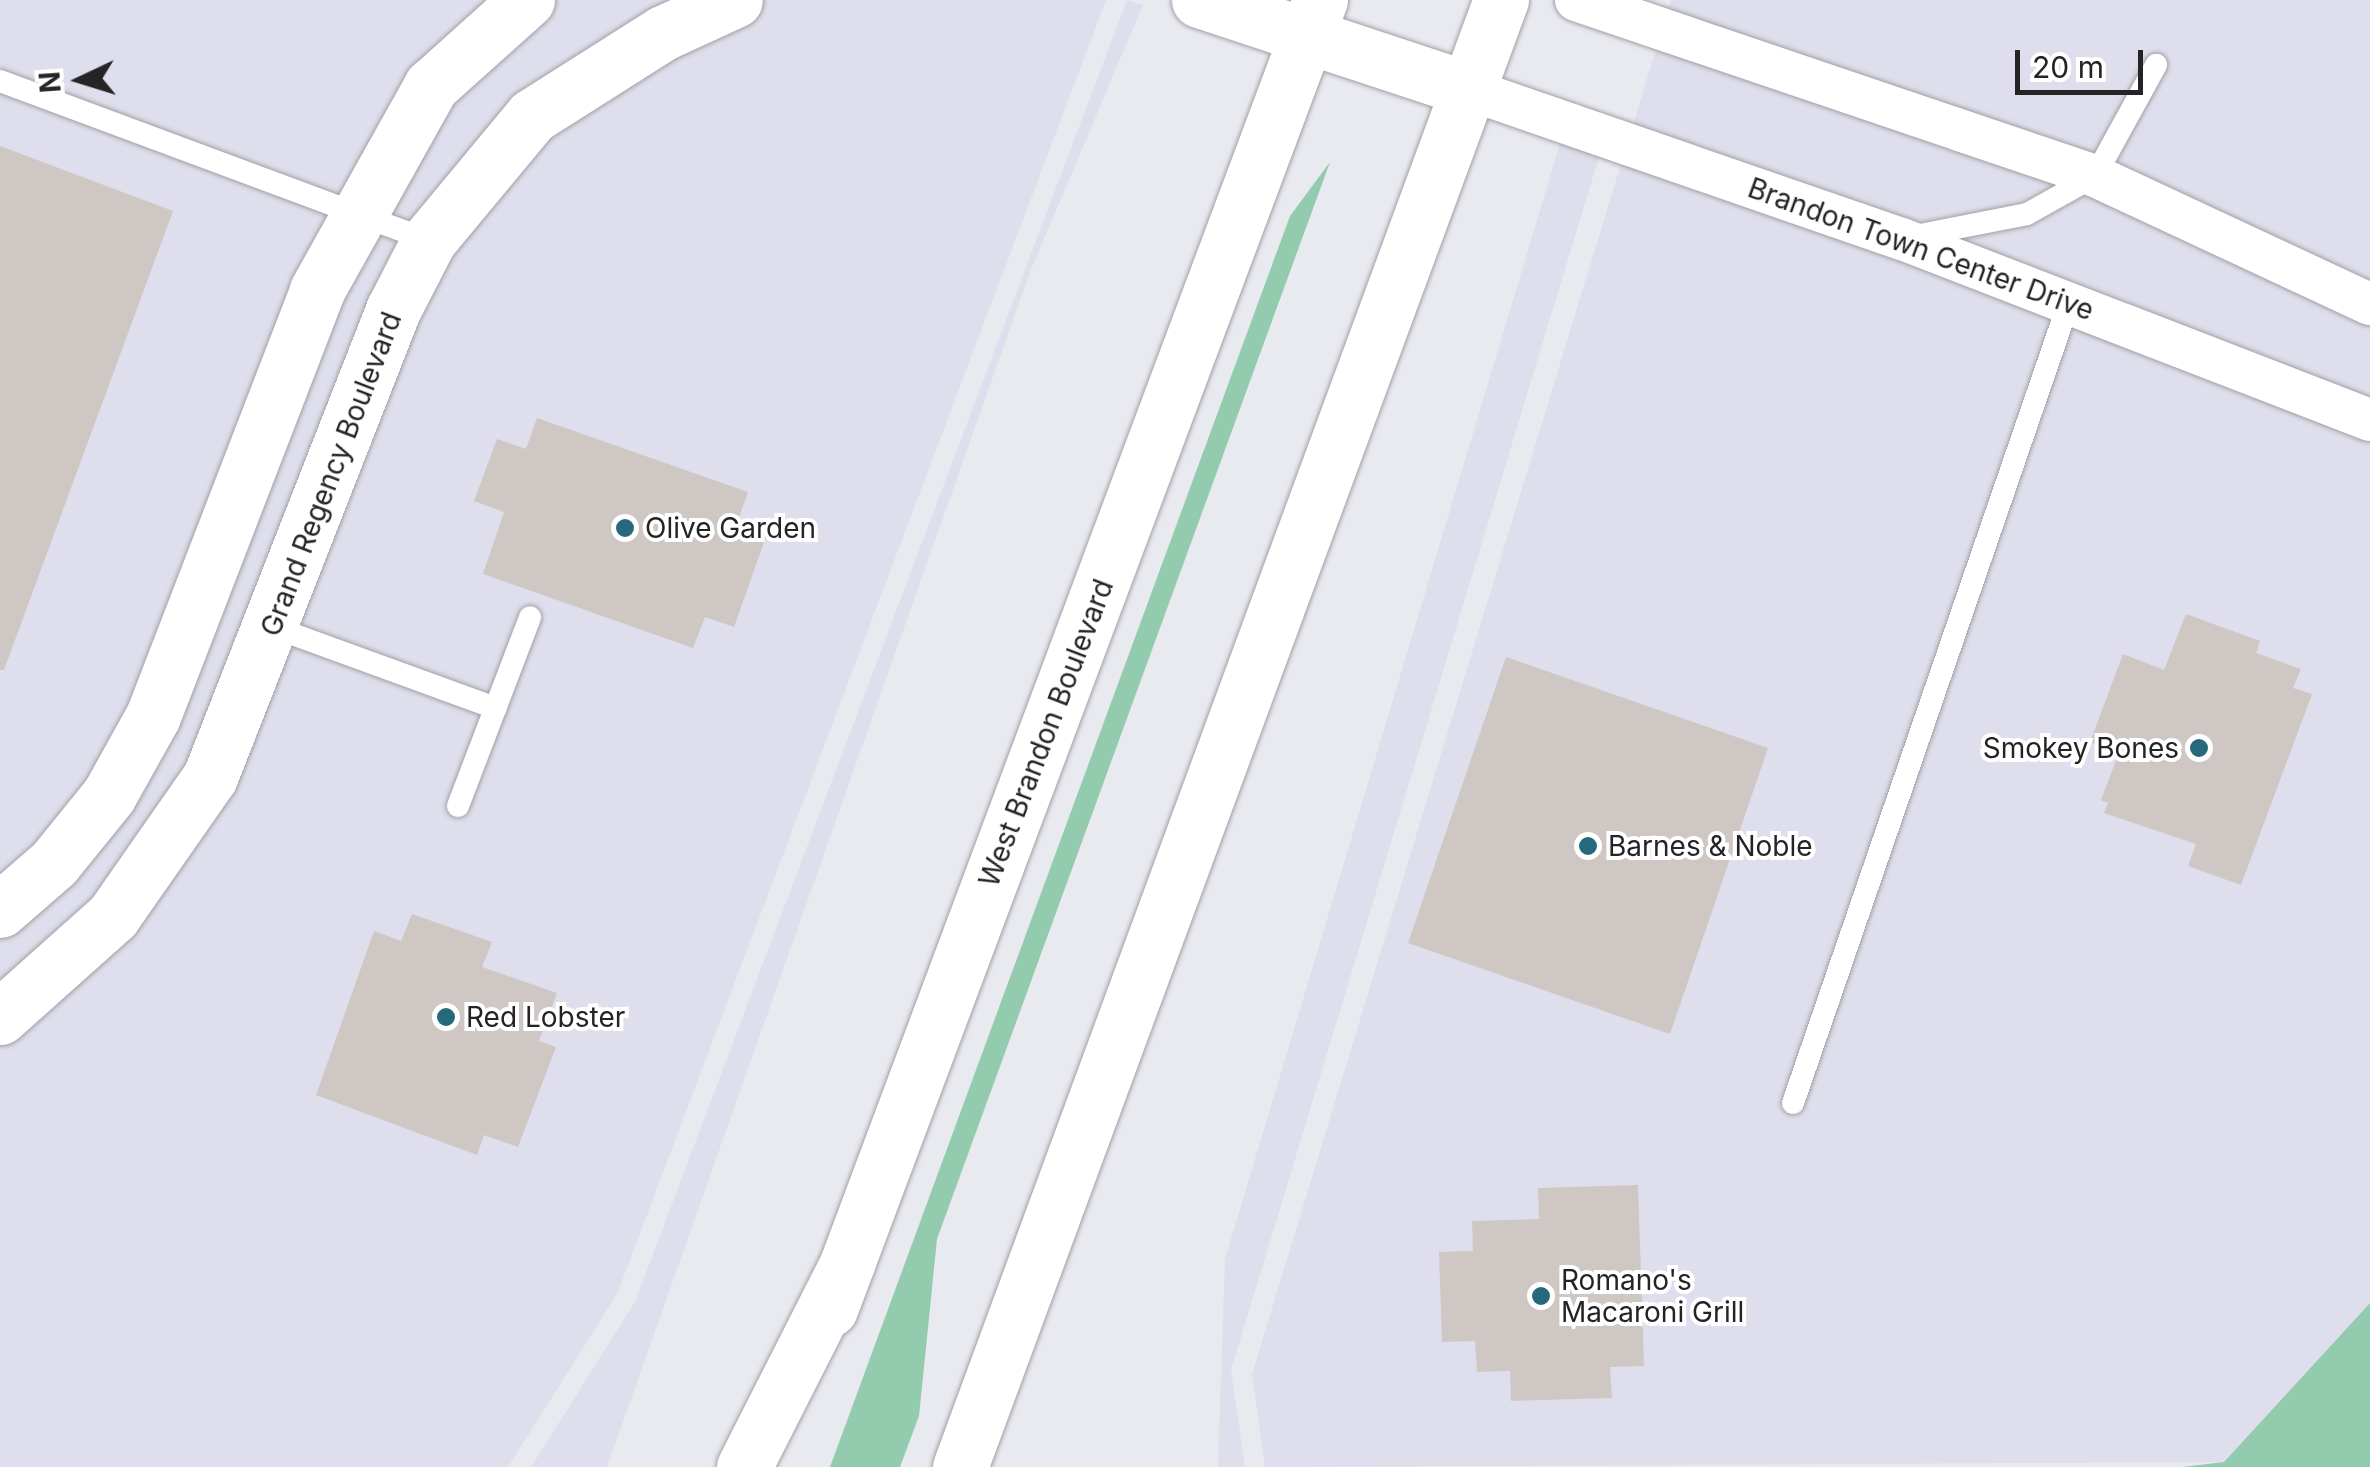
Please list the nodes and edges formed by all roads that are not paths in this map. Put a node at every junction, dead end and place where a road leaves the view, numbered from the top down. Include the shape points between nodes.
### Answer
1 (527, 0) edge
2 (1199, 0) edge
3 (1500, 0) edge
4 (1576, 0) edge
5 (715, 4) edge
6 (1313, 18) edge
7 (2156, 65) dead end
8 (0, 81) edge
9 (1468, 89) junction
10 (2095, 176) junction
11 (360, 213) junction
12 (1902, 238) junction
13 (429, 240) junction
14 (2069, 302) junction
15 (2370, 304) edge
16 (2370, 420) edge
17 (198, 598) junction
18 (530, 617) dead end
19 (272, 627) junction
20 (496, 708) junction
21 (458, 806) dead end
22 (0, 910) edge
23 (0, 1018) edge
24 (1793, 1102) dead end
25 (847, 1264) junction
26 (744, 1467) edge
27 (772, 1467) edge
28 (960, 1467) edge

1 - 11 main road via 431,86
2 - 6 main road
3 - 9 main road
4 - 10 street
5 - 13 main road, Grand Regency Boulevard via 532,116
6 - 9 main road
6 - 25 main road, West Brandon Boulevard
7 - 10 lane
8 - 11 lane
9 - 12 street, Brandon Town Center Drive
9 - 28 main road
10 - 12 lane via 2027,214
10 - 15 street
11 - 13 lane
11 - 17 main road via 316,290
12 - 14 street, Brandon Town Center Drive
13 - 19 main road, Grand Regency Boulevard via 393,310
14 - 16 street, Brandon Town Center Drive
14 - 24 lane
17 - 19 main road
17 - 22 main road via 153,716 109,795 54,863
18 - 20 lane
19 - 20 lane
19 - 23 main road, Grand Regency Boulevard via 210,777 172,839 113,916
20 - 21 lane
25 - 26 main road
25 - 27 main road, West Brandon Boulevard

